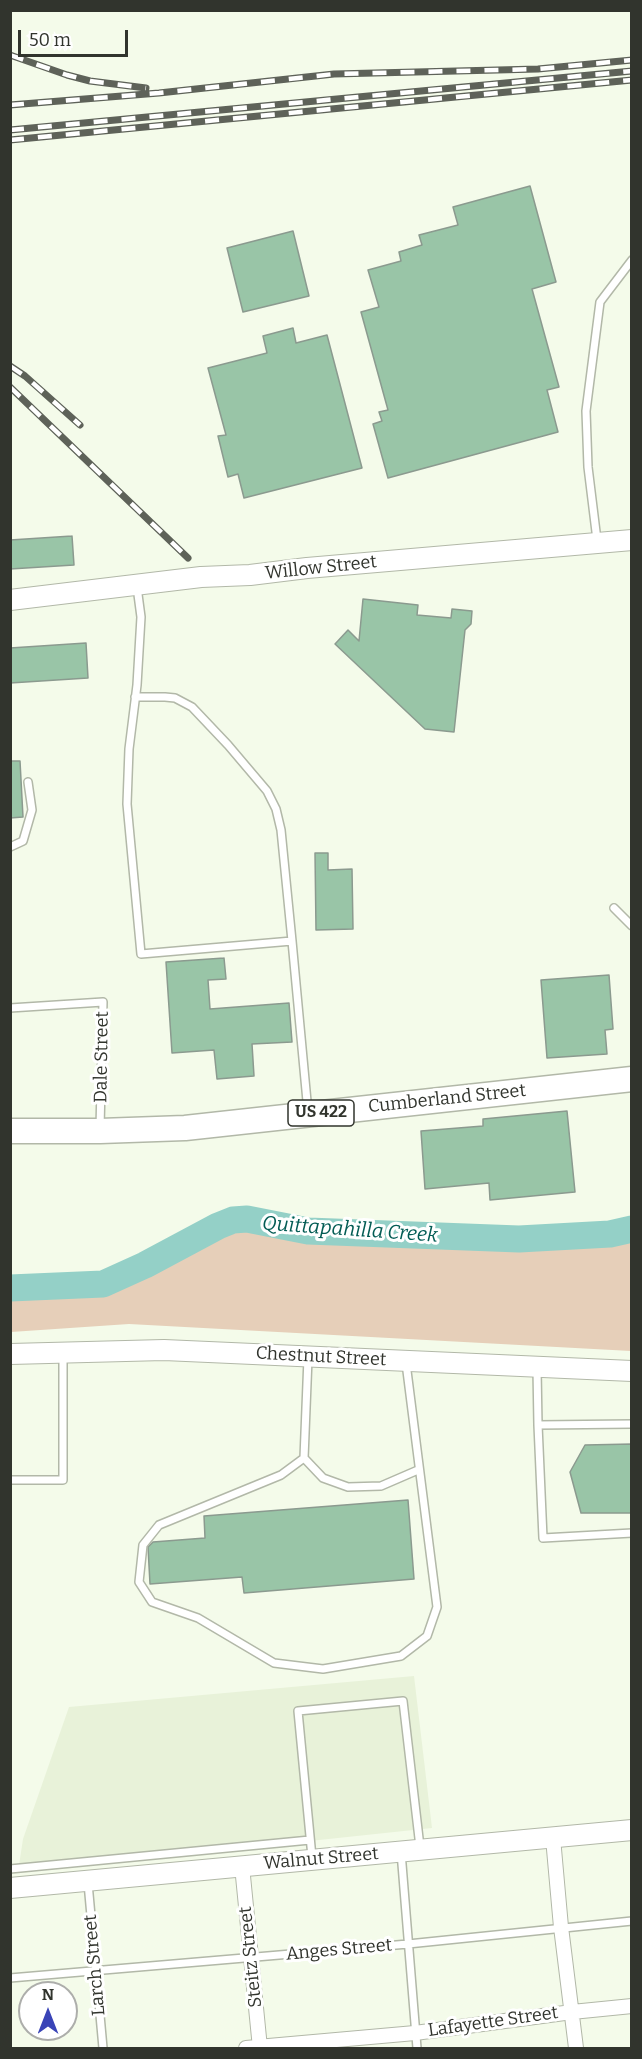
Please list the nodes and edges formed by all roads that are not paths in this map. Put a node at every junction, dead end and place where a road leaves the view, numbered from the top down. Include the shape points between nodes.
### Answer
1 (632, 260) edge
2 (632, 540) edge
3 (597, 543) junction
4 (136, 585) junction
5 (10, 600) edge
6 (135, 698) junction
7 (28, 782) dead end
8 (10, 847) edge
9 (614, 908) dead end
10 (632, 926) edge
11 (292, 941) junction
12 (10, 1008) edge
13 (632, 1079) edge
14 (308, 1114) junction
15 (10, 1131) edge
16 (100, 1131) junction
17 (63, 1352) junction
18 (10, 1354) edge
19 (308, 1357) junction
20 (406, 1361) junction
21 (537, 1366) junction
22 (632, 1371) edge
23 (632, 1424) edge
24 (537, 1425) junction
25 (304, 1458) junction
26 (418, 1470) junction
27 (10, 1480) edge
28 (632, 1533) edge
29 (632, 1830) edge
30 (553, 1838) junction
31 (310, 1840) junction
32 (410, 1851) junction
33 (312, 1860) junction
34 (242, 1866) junction
35 (10, 1869) edge
36 (88, 1881) junction
37 (10, 1888) edge
38 (632, 1921) edge
39 (561, 1927) junction
40 (408, 1944) junction
41 (251, 1958) junction
42 (95, 1970) junction
43 (10, 1978) edge
44 (632, 2006) edge
45 (572, 2012) junction
46 (415, 2032) junction
47 (256, 2048) edge
48 (103, 2049) edge
49 (417, 2049) edge
50 (576, 2049) edge

1 - 3 lane via 600,302 586,411
2 - 3 street, Willow Street
3 - 4 street, Willow Street
4 - 5 street, Willow Street
4 - 6 lane via 141,617
6 - 11 lane via 176,698 192,707 267,791 281,830
6 - 11 lane via 127,804 141,954
7 - 8 lane via 32,810 23,841
9 - 10 lane
11 - 14 lane
12 - 16 lane, Dale Street via 103,1002
13 - 14 highway, Cumberland Street / US 422
14 - 16 highway, Cumberland Street / US 422 via 185,1128
15 - 16 highway, Cumberland Street / US 422
17 - 18 street, Chestnut Street
17 - 19 street, Chestnut Street via 164,1350
17 - 27 lane via 63,1480
19 - 20 street, Chestnut Street
19 - 25 lane
20 - 21 street, Chestnut Street
20 - 26 lane
21 - 22 street, Chestnut Street
21 - 24 lane
23 - 24 lane
24 - 28 lane via 543,1538
25 - 26 lane via 323,1478 348,1486 381,1486
25 - 26 lane via 281,1475 159,1525 143,1545 139,1582 152,1602 198,1618 274,1664 323,1669 401,1656 427,1636 437,1607
29 - 30 street, Walnut Street
30 - 32 street, Walnut Street
30 - 39 street
31 - 32 lane via 298,1711 403,1701
31 - 33 lane
31 - 35 lane
32 - 33 street, Walnut Street
32 - 40 lane
33 - 34 street, Walnut Street
34 - 36 street, Walnut Street
34 - 41 street, Steitz Street
36 - 37 street, Walnut Street
36 - 42 lane, Larch Street
38 - 39 lane, Anges Street
39 - 40 lane, Anges Street
39 - 45 street
40 - 41 lane, Anges Street
40 - 46 lane
41 - 42 lane, Anges Street
41 - 47 street, Steitz Street
42 - 43 lane, Anges Street
42 - 48 lane, Larch Street
44 - 45 street, Lafayette Street
45 - 46 street, Lafayette Street
45 - 50 street
46 - 47 street, Lafayette Street
46 - 49 lane

